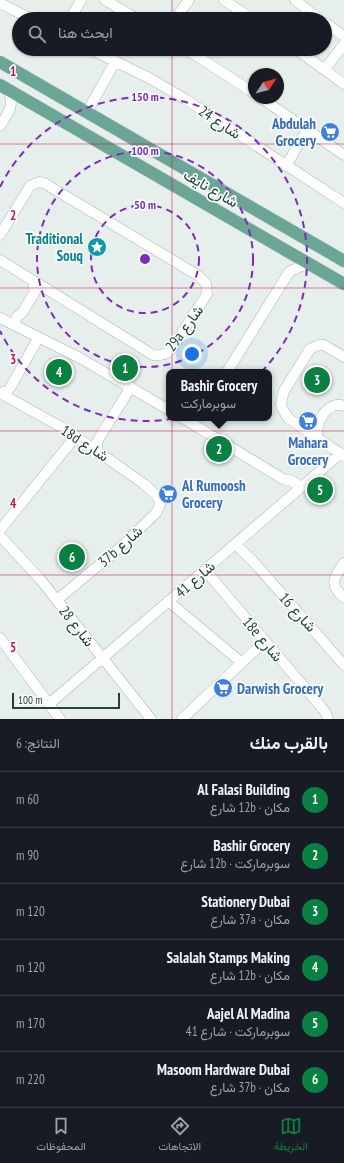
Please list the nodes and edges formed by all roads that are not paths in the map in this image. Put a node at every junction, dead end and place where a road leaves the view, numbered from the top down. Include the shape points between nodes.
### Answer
1 (81, 0) edge
2 (105, 0) edge
3 (189, 0) edge
4 (224, 0) edge
5 (295, 0) edge
6 (0, 3) edge
7 (17, 12) edge
8 (74, 12) edge
9 (125, 12) edge
10 (180, 12) edge
11 (242, 12) edge
12 (310, 12) edge
13 (332, 28) edge
14 (344, 36) edge
15 (344, 44) edge
16 (103, 56) edge
17 (197, 56) edge
18 (306, 56) edge
19 (0, 62) edge
20 (115, 62) junction
21 (0, 67) edge
22 (325, 69) junction
23 (13, 70) junction
24 (344, 84) edge
25 (3, 87) edge
26 (248, 89) edge
27 (31, 103) junction
28 (270, 104) edge
29 (10, 110) junction
30 (87, 112) junction
31 (0, 126) edge
32 (307, 130) junction
33 (344, 155) edge
34 (286, 166) junction
35 (344, 203) edge
36 (0, 235) edge
37 (284, 249) junction
38 (0, 260) edge
39 (344, 261) edge
40 (309, 264) junction
41 (289, 272) junction
42 (34, 281) junction
43 (344, 284) edge
44 (46, 289) junction
45 (35, 292) junction
46 (0, 318) edge
47 (15, 325) junction
48 (39, 337) junction
49 (344, 357) edge
50 (229, 369) edge
51 (131, 387) junction
52 (0, 393) edge
53 (344, 406) edge
54 (166, 408) edge
55 (197, 422) edge
56 (318, 425) junction
57 (306, 430) junction
58 (76, 436) junction
59 (318, 438) junction
60 (98, 450) junction
61 (342, 454) edge
62 (283, 479) junction
63 (301, 487) junction
64 (293, 494) junction
65 (160, 505) joint
66 (0, 530) edge
67 (0, 536) edge
68 (238, 542) junction
69 (344, 563) edge
70 (205, 570) junction
71 (344, 598) edge
72 (57, 600) junction
73 (168, 601) junction
74 (0, 638) edge
75 (266, 641) junction
76 (102, 658) junction
77 (242, 663) junction
78 (344, 665) edge
79 (48, 704) junction
80 (60, 719) edge
81 (151, 719) edge
82 (182, 719) edge
83 (328, 719) edge

1 - 8 street
2 - 9 street
3 - 10 street
4 - 11 street
5 - 12 street
6 - 7 street
13 - 14 street
15 - 22 street
16 - 20 street, شارع 24
17 - 26 street
18 - 22 street
19 - 23 main road, شارع نايف
20 - 30 street
20 - 34 street, شارع 24 via 186,99
21 - 23 main road
22 - 24 street
23 - 30 main road, شارع نايف
25 - 27 main road, شارع نايف
25 - 29 street via 11,97
27 - 29 street via 22,103
27 - 37 main road, شارع نايف
28 - 32 street
29 - 31 street
30 - 39 main road, شارع نايف
32 - 33 street
32 - 34 street
34 - 35 street, شارع 24
36 - 44 street, 29a شارع via 30,186 39,182 44,183 199,276 207,289 205,298 174,346 165,355 159,356 147,353
37 - 40 main road, شارع نايف
37 - 41 street
38 - 42 street, 29a شارع
40 - 41 street
40 - 43 main road, شارع نايف
41 - 50 street
42 - 44 street, 29a شارع
42 - 45 street
44 - 45 street
45 - 47 street via 18,316
46 - 47 street
47 - 48 street
48 - 51 street
48 - 52 street via 8,391
49 - 57 street via 328,347 319,345 310,349 284,392 282,408 288,418
51 - 54 street
51 - 60 street via 101,435
52 - 58 street, 18d شارع
53 - 56 street via 336,404 329,407
55 - 62 street
56 - 57 street
56 - 59 street
57 - 59 street
58 - 60 street, 18d شارع
58 - 66 street
59 - 61 street
60 - 65 street, 18d شارع via 154,493
61 - 63 street, شارع 41
62 - 63 street
62 - 64 street
63 - 64 street, شارع 41
64 - 68 street, شارع 41
65 - 72 street, 37b شارع via 156,513 123,545
67 - 72 street, شارع 28
68 - 70 street, شارع 41
68 - 78 street, شارع 16 via 247,548 252,560
69 - 71 street via 334,581 335,589
70 - 73 street, شارع 41
70 - 75 street, 18e شارع
72 - 76 street, شارع 28
73 - 76 street, شارع 41
73 - 77 street
74 - 79 street
75 - 77 street
75 - 83 street, 18e شارع via 326,713
76 - 79 street, شارع 41
76 - 81 street, شارع 28
77 - 82 street
79 - 80 street

